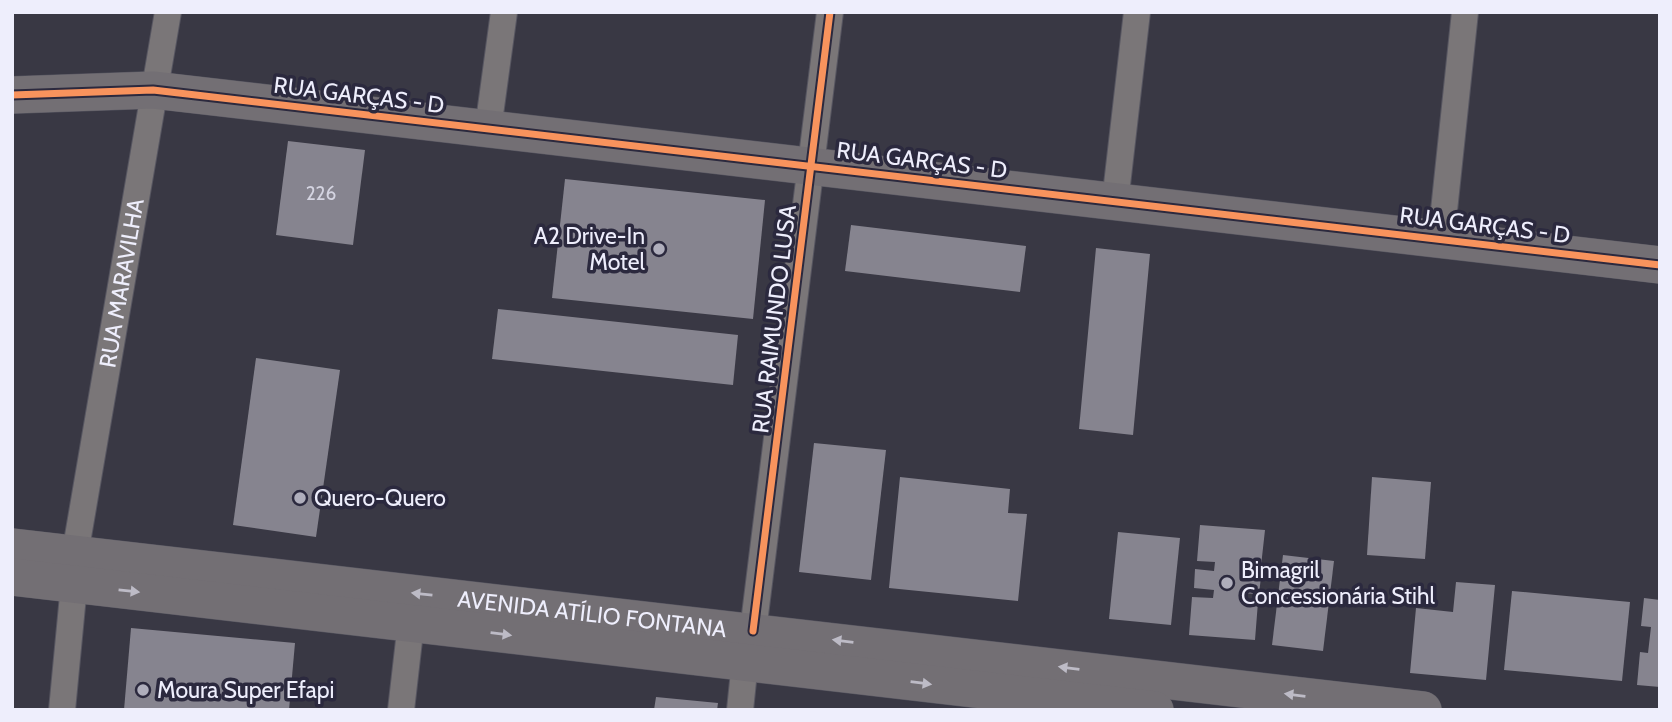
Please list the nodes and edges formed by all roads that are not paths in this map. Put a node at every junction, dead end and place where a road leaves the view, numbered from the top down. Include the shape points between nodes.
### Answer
1 (168, 12) edge
2 (504, 12) edge
3 (830, 12) edge
4 (1137, 12) edge
5 (1465, 12) edge
6 (153, 90) junction
7 (12, 95) edge
8 (488, 129) junction
9 (813, 167) junction
10 (1115, 202) junction
11 (1441, 239) junction
12 (1660, 265) edge
13 (12, 547) edge
14 (75, 570) junction
15 (12, 577) edge
16 (411, 623) junction
17 (749, 646) junction
18 (1069, 705) edge
19 (1386, 708) edge
20 (62, 710) edge
21 (401, 710) edge
22 (740, 710) edge
23 (1155, 710) edge
24 (1423, 710) edge

1 - 6 street, RUA MARAVILHA
2 - 8 street
3 - 9 street, RUA RAIMUNDO LUSA
4 - 10 street
5 - 11 street
6 - 7 main road, RUA GARÇAS - D
6 - 8 main road, RUA GARÇAS - D
6 - 14 street, RUA MARAVILHA
8 - 9 main road, RUA GARÇAS - D
9 - 10 main road, RUA GARÇAS - D
9 - 17 street, RUA RAIMUNDO LUSA
10 - 11 main road, RUA GARÇAS - D
11 - 12 main road, RUA GARÇAS - D
13 - 14 main road, AVENIDA ATÍLIO FONTANA
14 - 15 main road, AVENIDA ATÍLIO FONTANA
14 -> 16 main road, AVENIDA ATÍLIO FONTANA
17 -> 14 main road, AVENIDA ATÍLIO FONTANA
14 - 20 street, RUA MARAVILHA
16 -> 17 main road, AVENIDA ATÍLIO FONTANA
16 - 21 street
17 -> 18 main road, AVENIDA ATÍLIO FONTANA
19 -> 17 main road, AVENIDA ATÍLIO FONTANA
17 - 22 street, RUA RAIMUNDO LUSA
18 - 23 main road, AVENIDA ATÍLIO FONTANA
19 - 24 main road, AVENIDA ATÍLIO FONTANA

